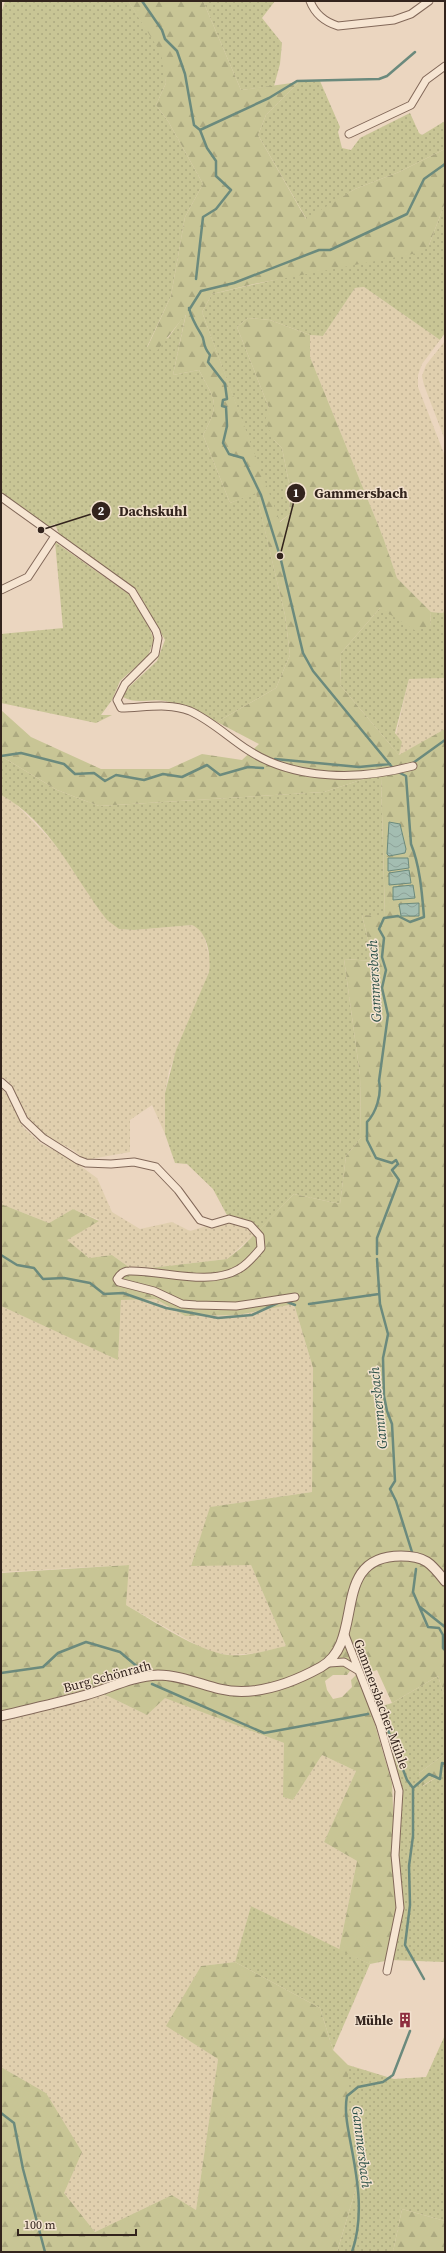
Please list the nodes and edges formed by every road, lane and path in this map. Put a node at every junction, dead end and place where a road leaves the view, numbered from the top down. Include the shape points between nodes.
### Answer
1 (310, 1) edge
2 (429, 1) edge
3 (445, 66) edge
4 (349, 134) dead end
5 (1, 497) edge
6 (55, 536) junction
7 (1, 590) edge
8 (413, 766) dead end
9 (1, 1082) edge
10 (295, 1297) dead end
11 (445, 1581) edge
12 (345, 1635) junction
13 (329, 1663) junction
14 (360, 1671) junction
15 (1, 1716) edge
16 (387, 1971) dead end

1 - 2 street via 314,11 329,24 338,26 394,20 411,14
3 - 4 street via 426,80 411,105
5 - 6 street
6 - 7 street via 28,577
6 - 8 street via 132,591 156,631 158,638 155,654 124,684 118,700 121,708 163,706 189,711 273,765 306,772 337,775 389,772
9 - 10 street via 9,1090 24,1120 34,1131 78,1160 96,1164 134,1162 156,1167 178,1190 200,1220 212,1224 229,1219 250,1225 260,1236 261,1248 250,1262 238,1270 223,1275 196,1276 129,1271 121,1273 117,1279 119,1282 154,1291 182,1304 236,1306
11 - 12 street via 432,1564 417,1556 393,1556 369,1566 354,1584
12 - 13 street
12 - 14 street, Gammersbacher Mühle
13 - 14 street via 344,1662
13 - 15 street, Burg Schönrath via 301,1678 271,1688 244,1691 222,1690 178,1677 137,1678
14 - 16 street, Gammersbacher Mühle via 380,1725 399,1791 395,1855 400,1908

